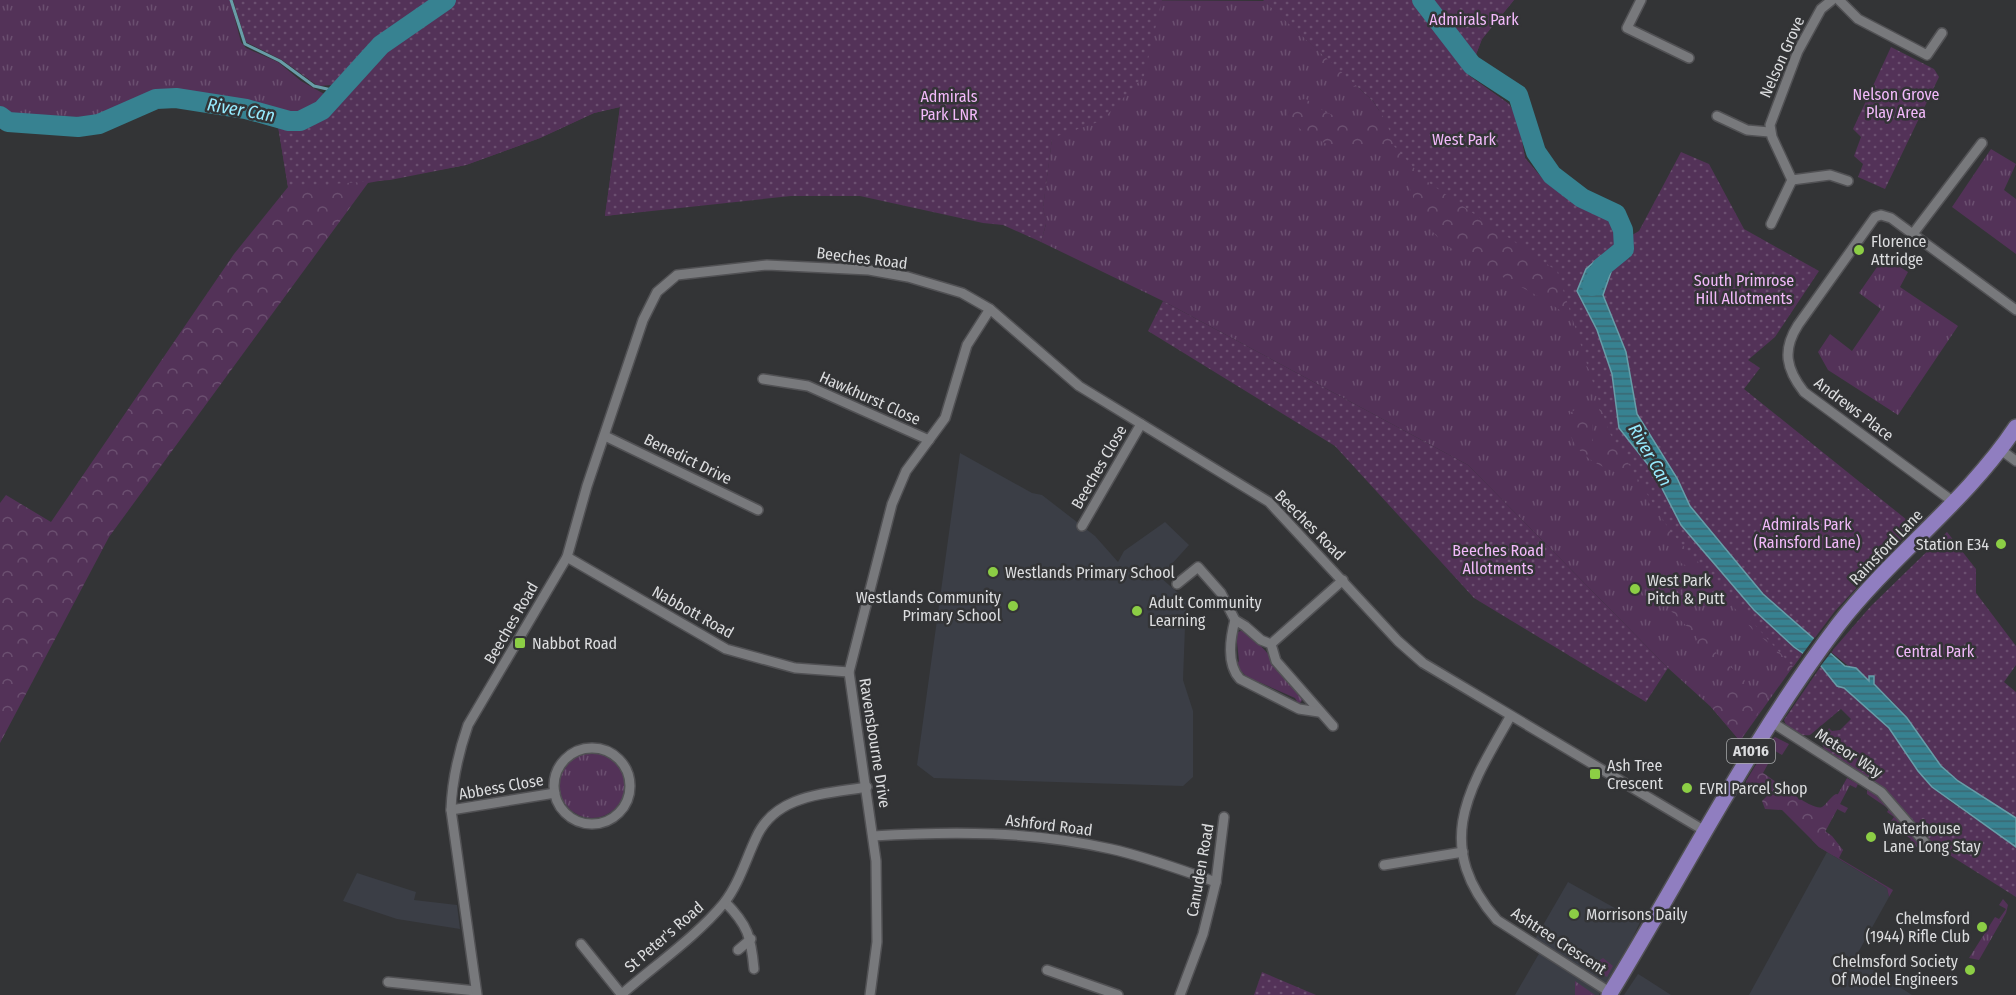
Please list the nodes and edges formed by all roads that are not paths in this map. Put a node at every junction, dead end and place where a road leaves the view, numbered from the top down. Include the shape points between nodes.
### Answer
1 (1641, 0) edge
2 (1832, 0) edge
3 (1839, 0) edge
4 (1942, 33) dead end
5 (1689, 58) dead end
6 (1717, 116) dead end
7 (1769, 132) junction
8 (1982, 143) dead end
9 (1792, 180) junction
10 (1848, 181) dead end
11 (1771, 224) dead end
12 (1912, 235) junction
13 (2015, 307) edge
14 (990, 309) junction
15 (763, 379) dead end
16 (1141, 424) junction
17 (2016, 427) edge
18 (605, 436) junction
19 (930, 440) junction
20 (2001, 450) junction
21 (2016, 461) edge
22 (1955, 503) junction
23 (758, 510) dead end
24 (1082, 526) dead end
25 (567, 557) junction
26 (1343, 580) junction
27 (1177, 584) dead end
28 (1235, 620) junction
29 (1271, 644) junction
30 (849, 672) junction
31 (1319, 712) junction
32 (1510, 717) junction
33 (1770, 721) junction
34 (1333, 726) dead end
35 (867, 788) junction
36 (555, 793) junction
37 (451, 810) junction
38 (1224, 817) dead end
39 (1705, 831) junction
40 (873, 836) junction
41 (1927, 845) dead end
42 (1463, 852) junction
43 (1384, 866) dead end
44 (1216, 882) junction
45 (725, 903) junction
46 (751, 939) junction
47 (581, 945) dead end
48 (738, 950) dead end
49 (754, 969) dead end
50 (1047, 970) dead end
51 (388, 982) dead end
52 (477, 993) edge
53 (622, 994) edge
54 (1610, 994) edge
55 (870, 995) edge
56 (1118, 995) edge
57 (1180, 995) edge

1 - 5 street via 1627,28
2 - 7 street, Nelson Grove via 1821,9 1798,51
3 - 4 street via 1858,19 1927,56
6 - 7 street via 1747,130
7 - 9 street
8 - 12 street
9 - 10 street via 1830,175
9 - 11 street
12 - 13 street, Andrews Place
12 - 22 street, Andrews Place via 1886,215 1875,217 1798,325 1788,343 1786,357 1804,392
14 - 16 street, Beeches Road via 1065,375
14 - 18 street, Beeches Road via 962,293 869,270 767,265 677,275 657,292 643,320
14 - 19 street, Ravensbourne Drive via 967,345 945,418
15 - 19 street, Hawkhurst Close via 808,386
16 - 24 street, Beeches Close
16 - 26 street, Beeches Road via 1269,502
17 - 20 main road, Rainsford Lane / A1016
18 - 23 street, Benedict Drive
18 - 25 street, Beeches Road
19 - 30 street, Ravensbourne Drive via 906,471 892,504
20 - 21 street
20 - 22 main road, Rainsford Lane / A1016
22 - 33 main road, Rainsford Lane / A1016 via 1838,626
25 - 30 street, Nabbott Road via 726,649 795,668
25 - 37 street, Beeches Road via 468,725 456,766
26 - 29 street
26 - 32 street, Beeches Road via 1423,663
27 - 28 street via 1198,567 1221,593
28 - 29 street
28 - 31 street via 1231,661 1240,680 1299,709
29 - 31 street via 1276,661
30 - 35 street, Ravensbourne Drive
31 - 34 street
32 - 39 street, Beeches Road
32 - 42 street, Ashtree Crescent via 1470,789 1462,818
33 - 39 main road, A1016
33 - 41 street, Meteor Way via 1881,792
35 - 40 street, Ravensbourne Drive
35 - 45 street, St Peter's Road via 801,798 774,813 761,829
36 - 36 street, Abbess Close via 567,814 589,824 601,822 613,818 625,805 629,775 614,754 590,747 566,758 555,780
36 - 37 street, Abbess Close
37 - 52 street, Beeches Road
38 - 44 street, Canuden Road
39 - 54 main road, A1016
40 - 44 street, Ashford Road via 968,833 1059,840 1133,854
40 - 55 street, Ravensbourne Drive via 878,914
42 - 43 street
42 - 54 street, Ashtree Crescent via 1473,886 1497,920
44 - 57 street, Canuden Road via 1203,934
45 - 46 street, St Peter's Road via 742,919
45 - 53 street, St Peter's Road
46 - 48 street
46 - 49 street, St Peter's Road
47 - 53 street
50 - 56 street
51 - 52 street

